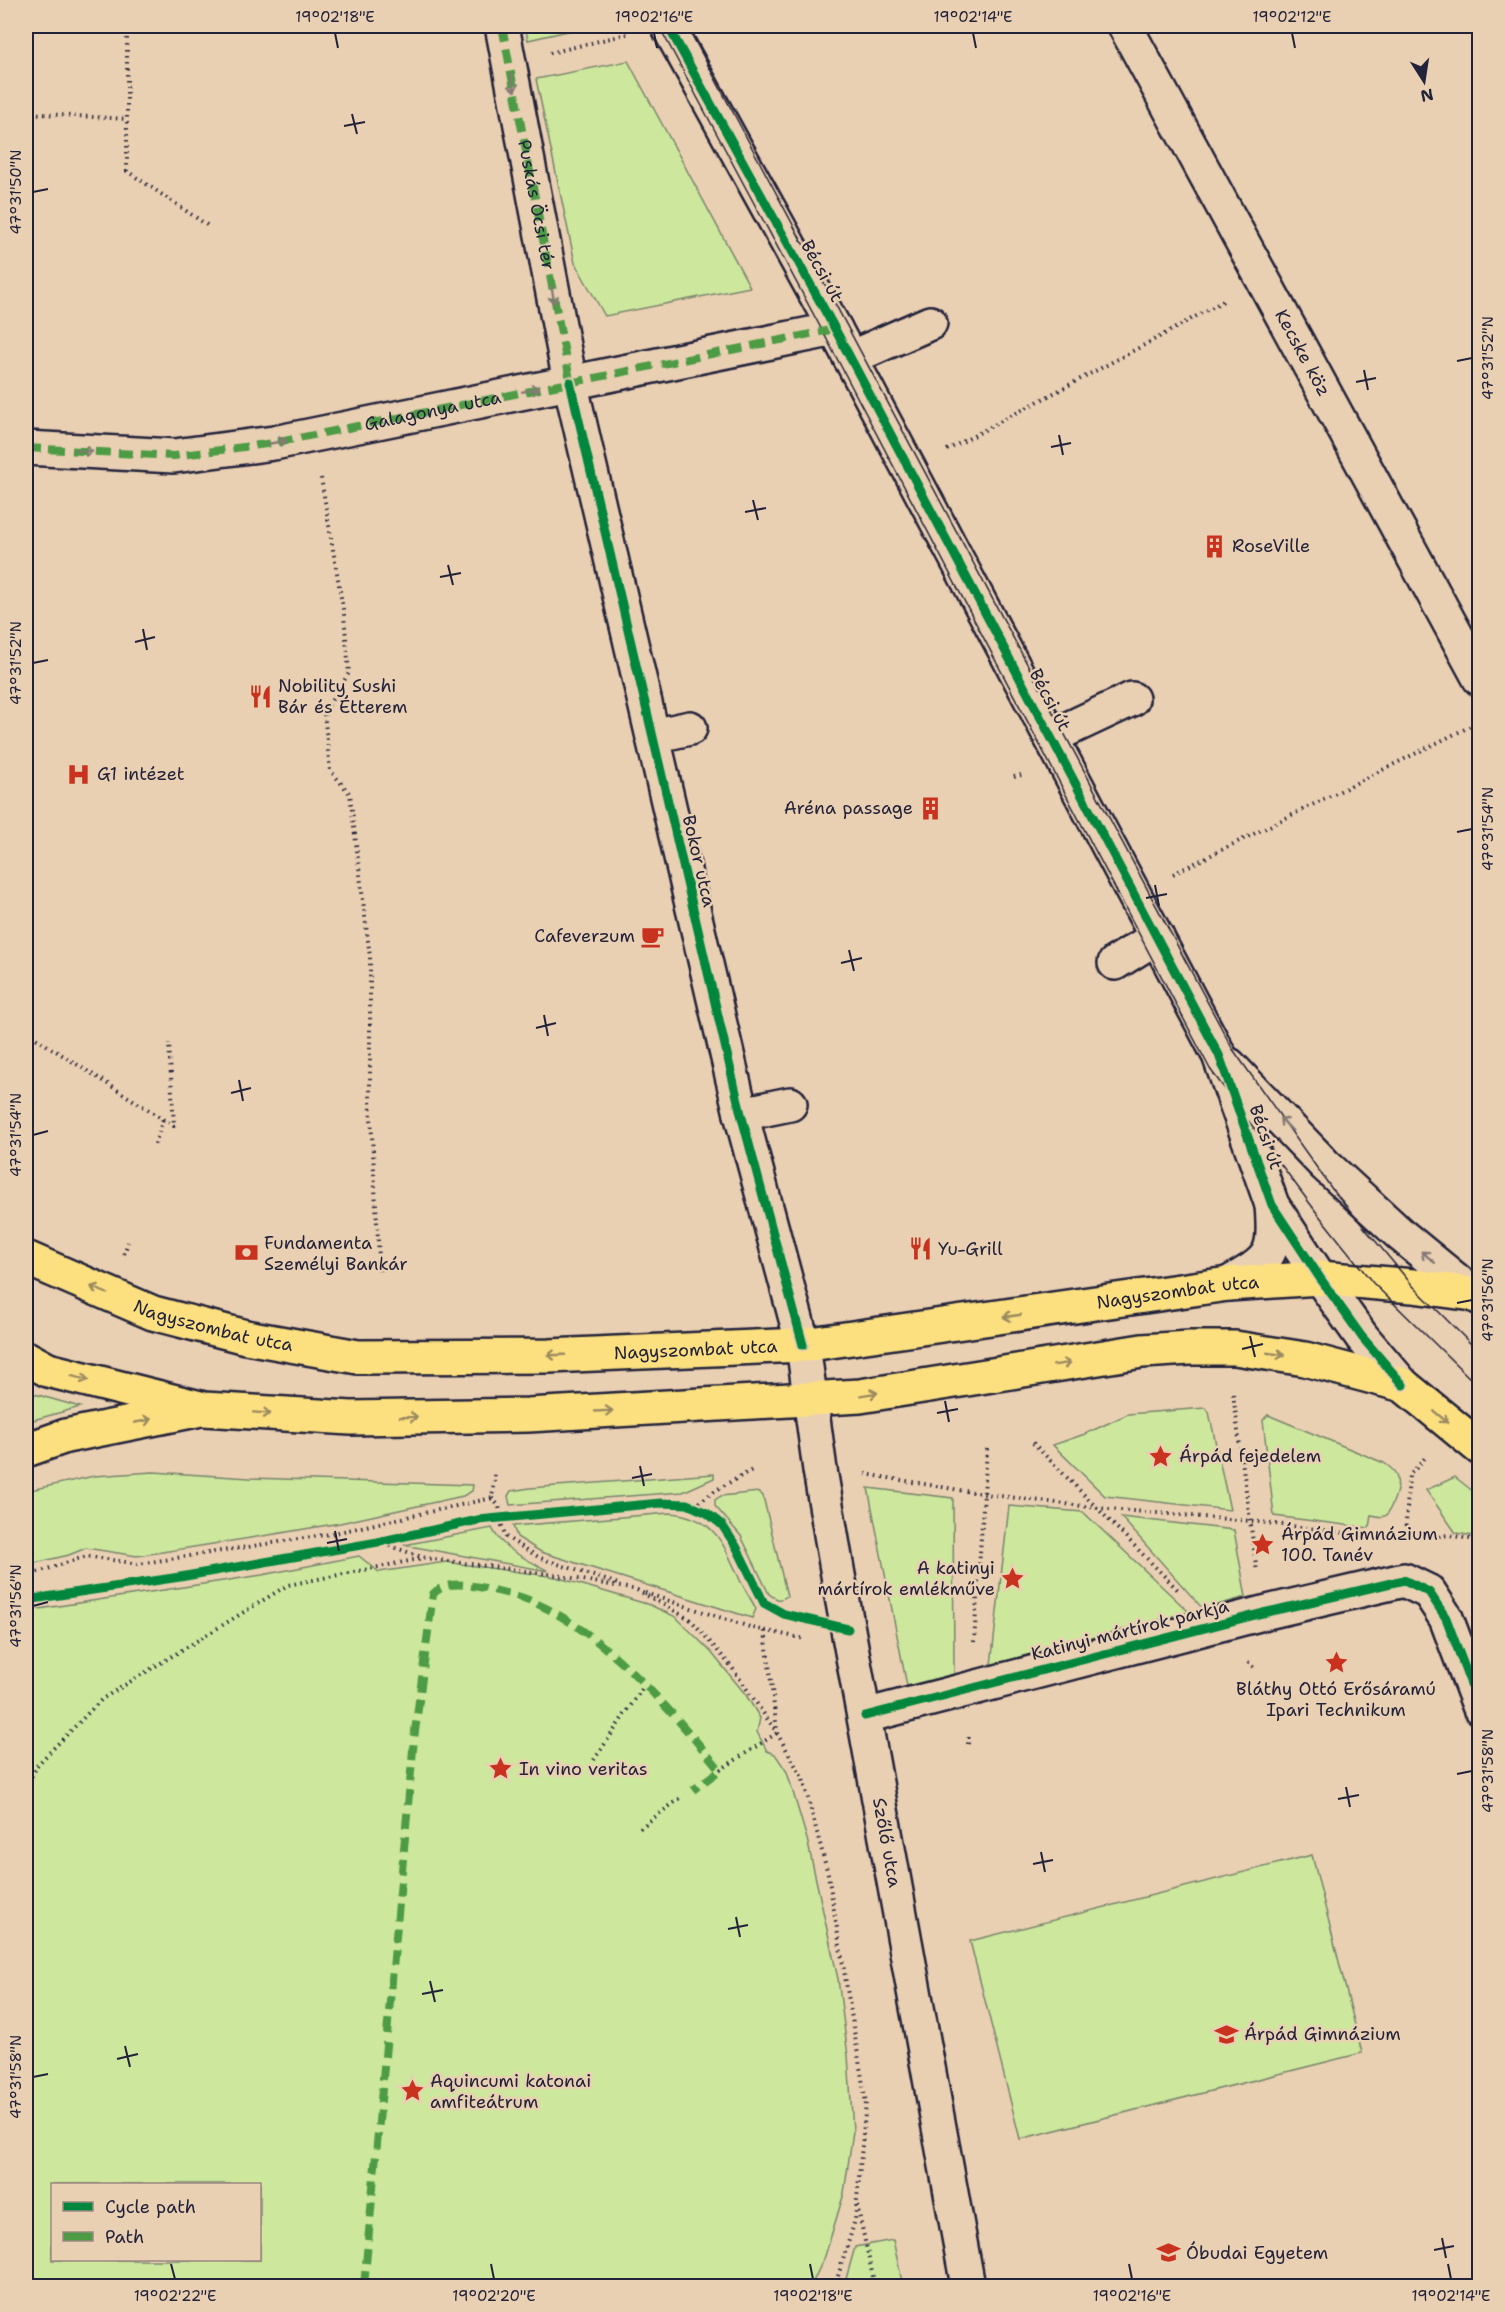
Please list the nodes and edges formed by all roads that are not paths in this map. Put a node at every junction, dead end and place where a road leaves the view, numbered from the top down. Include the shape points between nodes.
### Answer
1 (502, 26) edge
2 (668, 26) edge
3 (1125, 26) edge
4 (930, 322) dead end
5 (835, 329) junction
6 (850, 358) junction
7 (570, 382) junction
8 (26, 447) edge
9 (1479, 679) edge
10 (1132, 699) dead end
11 (690, 728) dead end
12 (652, 736) junction
13 (1051, 737) junction
14 (1157, 938) junction
15 (1115, 963) dead end
16 (1219, 1055) junction
17 (790, 1104) dead end
18 (741, 1114) junction
19 (1272, 1205) junction
20 (26, 1258) edge
21 (1320, 1278) junction
22 (1228, 1284) junction
23 (1477, 1293) edge
24 (803, 1345) junction
25 (26, 1358) edge
26 (1403, 1385) junction
27 (811, 1399) junction
28 (204, 1409) junction
29 (1479, 1448) edge
30 (26, 1450) edge
31 (1479, 1708) edge
32 (866, 1716) junction
33 (968, 2286) edge

1 -> 7 street, Puskás Öcsi tér
2 - 5 street, Bécsi út
3 - 9 street, Kecske köz
4 - 6 street
5 - 6 street, Bécsi út
5 - 7 street, Galagonya utca
6 - 13 street, Bécsi út
8 -> 7 street, Galagonya utca via 174,456 274,443
7 - 12 street, Bokor utca
10 - 13 street
11 - 12 street
12 - 18 street, Bokor utca
13 - 14 street, Bécsi út
14 - 15 street
14 - 16 street, Bécsi út
16 - 19 street, Bécsi út
23 -> 16 street, Bécsi út via 1401,1235 1325,1165
17 - 18 street
18 - 24 street, Bokor utca
19 - 21 street, Bécsi út
19 - 22 street, Bécsi út via 1272,1249 1265,1260
24 -> 20 main road, Nagyszombat utca via 549,1356 358,1357 246,1337 153,1313
21 - 22 main road, Nagyszombat utca
21 - 23 main road, Nagyszombat utca
21 - 26 street, Bécsi út
22 -> 24 main road, Nagyszombat utca
24 - 27 street, Bokor utca
25 -> 28 main road via 48,1370
27 -> 26 main road via 860,1396 1142,1351 1190,1348 1235,1348 1305,1359
26 -> 29 main road, Bécsi út
28 -> 27 main road via 351,1418 528,1416
27 - 32 street, Szőlő utca via 820,1470
30 -> 28 main road via 66,1437
31 - 32 street, Katinyi mártírok parkja via 1446,1618 1429,1592 1404,1580
32 - 33 street, Szőlő utca

